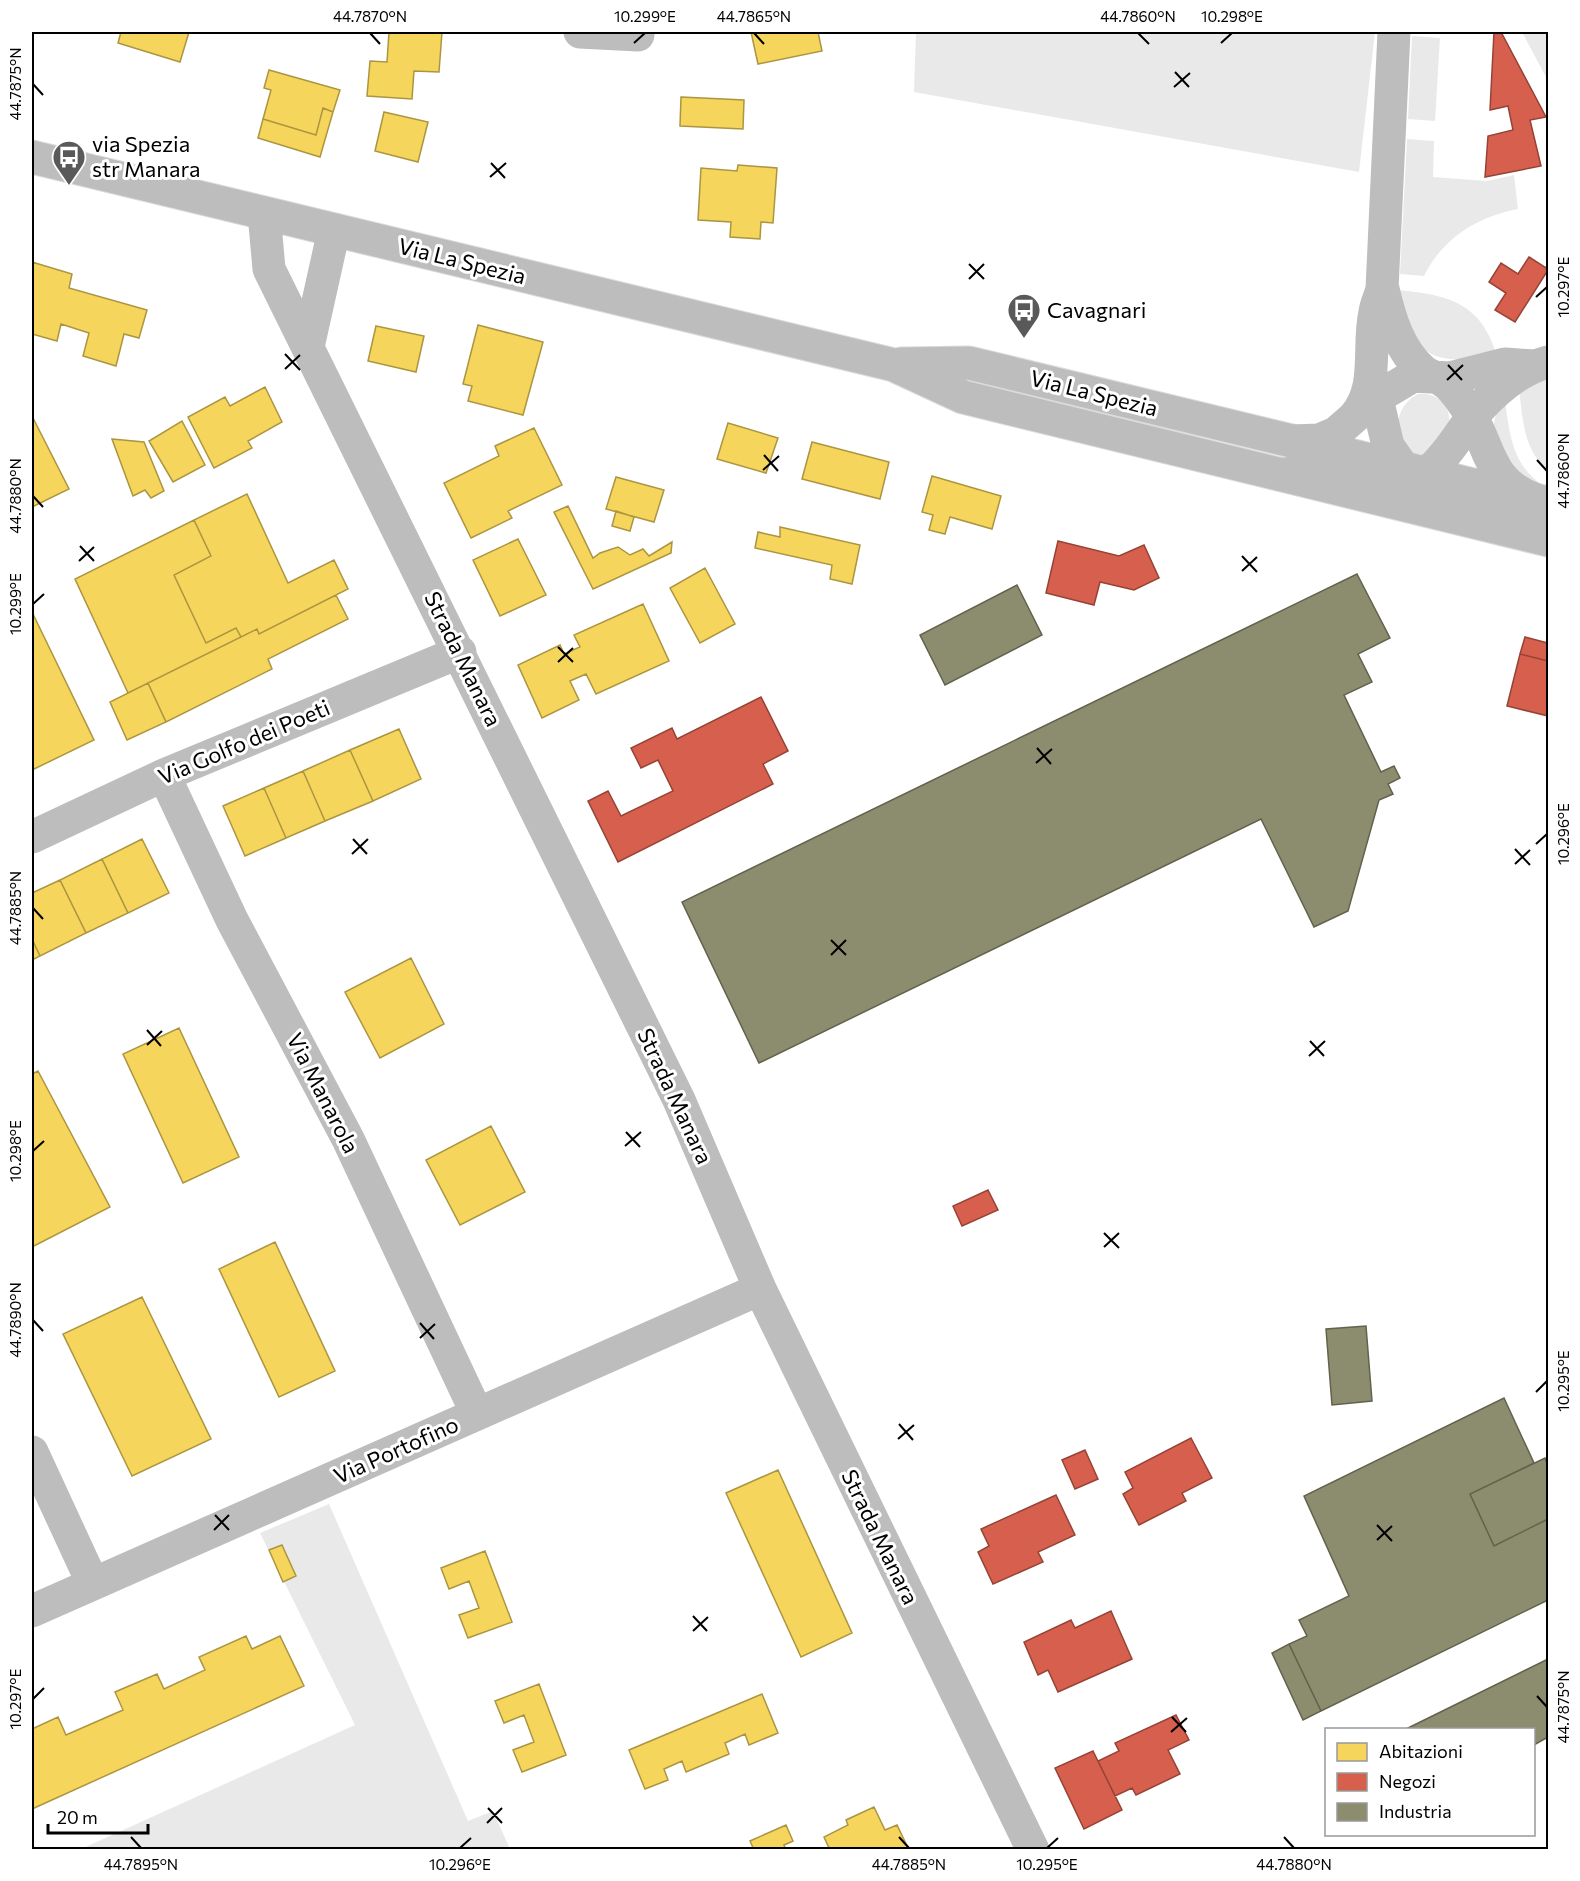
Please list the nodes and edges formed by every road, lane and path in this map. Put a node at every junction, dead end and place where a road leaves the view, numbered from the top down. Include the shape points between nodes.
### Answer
1 (580, 32) edge
2 (638, 32) edge
3 (1394, 32) edge
4 (32, 157) edge
5 (264, 213) junction
6 (334, 231) junction
7 (1383, 278) junction
8 (308, 347) junction
9 (894, 365) junction
10 (1523, 371) edge
11 (1431, 382) junction
12 (1371, 414) junction
13 (1470, 434) junction
14 (1292, 441) junction
15 (1411, 473) junction
16 (1279, 474) junction
17 (1543, 501) edge
18 (1547, 540) edge
19 (460, 652) junction
20 (164, 775) junction
21 (32, 837) edge
22 (760, 1289) junction
23 (477, 1414) junction
24 (32, 1452) edge
25 (93, 1584) junction
26 (32, 1611) edge
27 (1033, 1850) edge

1 - 2 street
3 - 7 street
4 - 5 street, Via La Spezia
5 - 6 street, Via La Spezia
5 - 8 street, Strada Manara via 269,269
6 - 8 street
6 - 9 street, Via La Spezia
7 - 11 street, Via La Spezia via 1393,325
7 - 12 street via 1375,312
8 - 19 street, Strada Manara
9 - 14 street, Via La Spezia via 969,363
9 - 16 street, Via La Spezia via 963,398
10 - 11 street, Via La Spezia
10 - 13 street, Via La Spezia
11 - 12 street, Via La Spezia
11 - 13 street, Via La Spezia
12 - 14 street, Via La Spezia via 1328,437
12 - 15 street via 1388,446
13 - 15 street via 1444,456
13 - 17 street, Via La Spezia via 1501,477 1515,489
14 - 15 street, Via La Spezia
15 - 16 street, Via La Spezia via 1392,483 1318,467
15 - 17 street, Via La Spezia
15 - 18 street, Via La Spezia via 1431,493 1516,514
16 - 18 street, Via La Spezia
19 - 20 street, Via Golfo dei Poeti
19 - 22 street, Strada Manara via 679,1100
20 - 21 street, Via Golfo dei Poeti
20 - 23 street, Via Manarola via 232,920 348,1139
22 - 23 street, Via Portofino
22 - 27 street, Strada Manara
23 - 25 street, Via Portofino
24 - 25 street
25 - 26 street, Via Portofino

